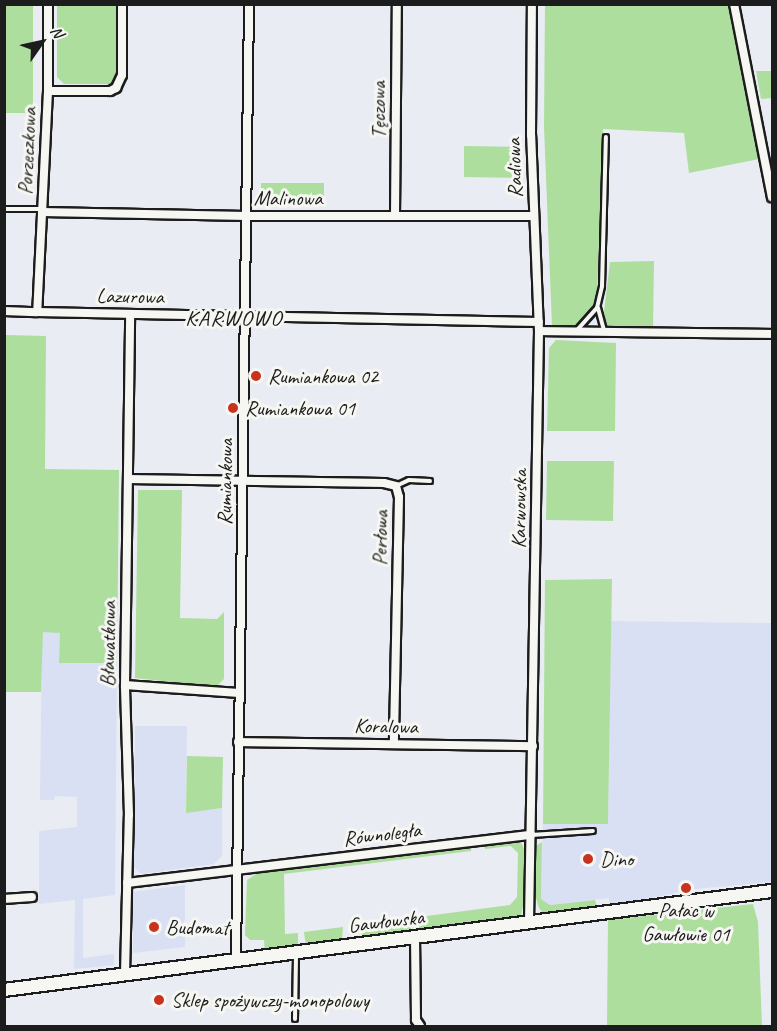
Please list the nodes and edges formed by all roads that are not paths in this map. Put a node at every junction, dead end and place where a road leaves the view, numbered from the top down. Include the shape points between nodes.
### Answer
1 (48, 4) edge
2 (122, 4) edge
3 (249, 4) edge
4 (397, 4) edge
5 (532, 4) edge
6 (734, 4) edge
7 (48, 91) junction
8 (606, 137) dead end
9 (772, 197) edge
10 (4, 208) edge
11 (42, 210) junction
12 (395, 215) junction
13 (247, 216) junction
14 (534, 216) junction
15 (597, 308) junction
16 (4, 310) edge
17 (37, 312) junction
18 (130, 314) junction
19 (246, 315) junction
20 (539, 326) junction
21 (576, 332) junction
22 (605, 333) junction
23 (772, 334) edge
24 (128, 479) junction
25 (430, 481) dead end
26 (243, 482) junction
27 (396, 486) junction
28 (125, 685) junction
29 (239, 693) junction
30 (238, 742) junction
31 (394, 744) junction
32 (533, 746) junction
33 (593, 831) dead end
34 (531, 835) junction
35 (236, 869) junction
36 (127, 883) junction
37 (772, 891) edge
38 (32, 897) dead end
39 (4, 899) edge
40 (530, 922) junction
41 (415, 937) junction
42 (296, 952) junction
43 (236, 960) junction
44 (125, 974) junction
45 (4, 990) edge
46 (295, 1019) dead end
47 (420, 1026) edge

1 - 7 street, Porzeczkowa
2 - 7 street, Porzeczkowa via 122,75 116,88
3 - 13 street, Rumiankowa
4 - 12 street, Tęczowa
5 - 14 street, Radiowa
6 - 9 street
7 - 11 street, Porzeczkowa
8 - 15 lane via 602,286
10 - 11 lane
11 - 13 street, Malinowa
11 - 17 street
12 - 13 street, Malinowa
12 - 14 street, Malinowa
13 - 19 street, Rumiankowa
14 - 20 street, Radiowa
15 - 21 lane
15 - 22 lane
16 - 17 street, Lazurowa
17 - 18 street, Lazurowa
18 - 19 street, Lazurowa
18 - 24 street, Bławatkowa
19 - 20 street, Lazurowa
19 - 26 street, Rumiankowa
20 - 21 street
20 - 32 street, Karwowska
21 - 22 street
22 - 23 street
24 - 26 street, Perłowa
24 - 28 street, Bławatkowa
25 - 27 lane via 409,480
26 - 27 street, Perłowa
26 - 29 street, Rumiankowa
27 - 31 street, Perłowa via 399,497
28 - 29 street
28 - 36 street, Bławatkowa
29 - 30 street, Rumiankowa
30 - 31 street, Koralowa
30 - 35 street, Rumiankowa
31 - 32 street, Koralowa
32 - 34 street, Karwowska
33 - 34 lane
34 - 35 street, Równoległa
34 - 40 street, Karwowska
35 - 36 street, Równoległa
35 - 43 street, Rumiankowa
36 - 44 street, Bławatkowa
37 - 40 street, Gawłowska
38 - 39 street
40 - 41 street, Gawłowska
41 - 42 street, Gawłowska
41 - 47 street via 416,1020
42 - 43 street, Gawłowska
42 - 46 lane
43 - 44 street, Gawłowska
44 - 45 street, Gawłowska

